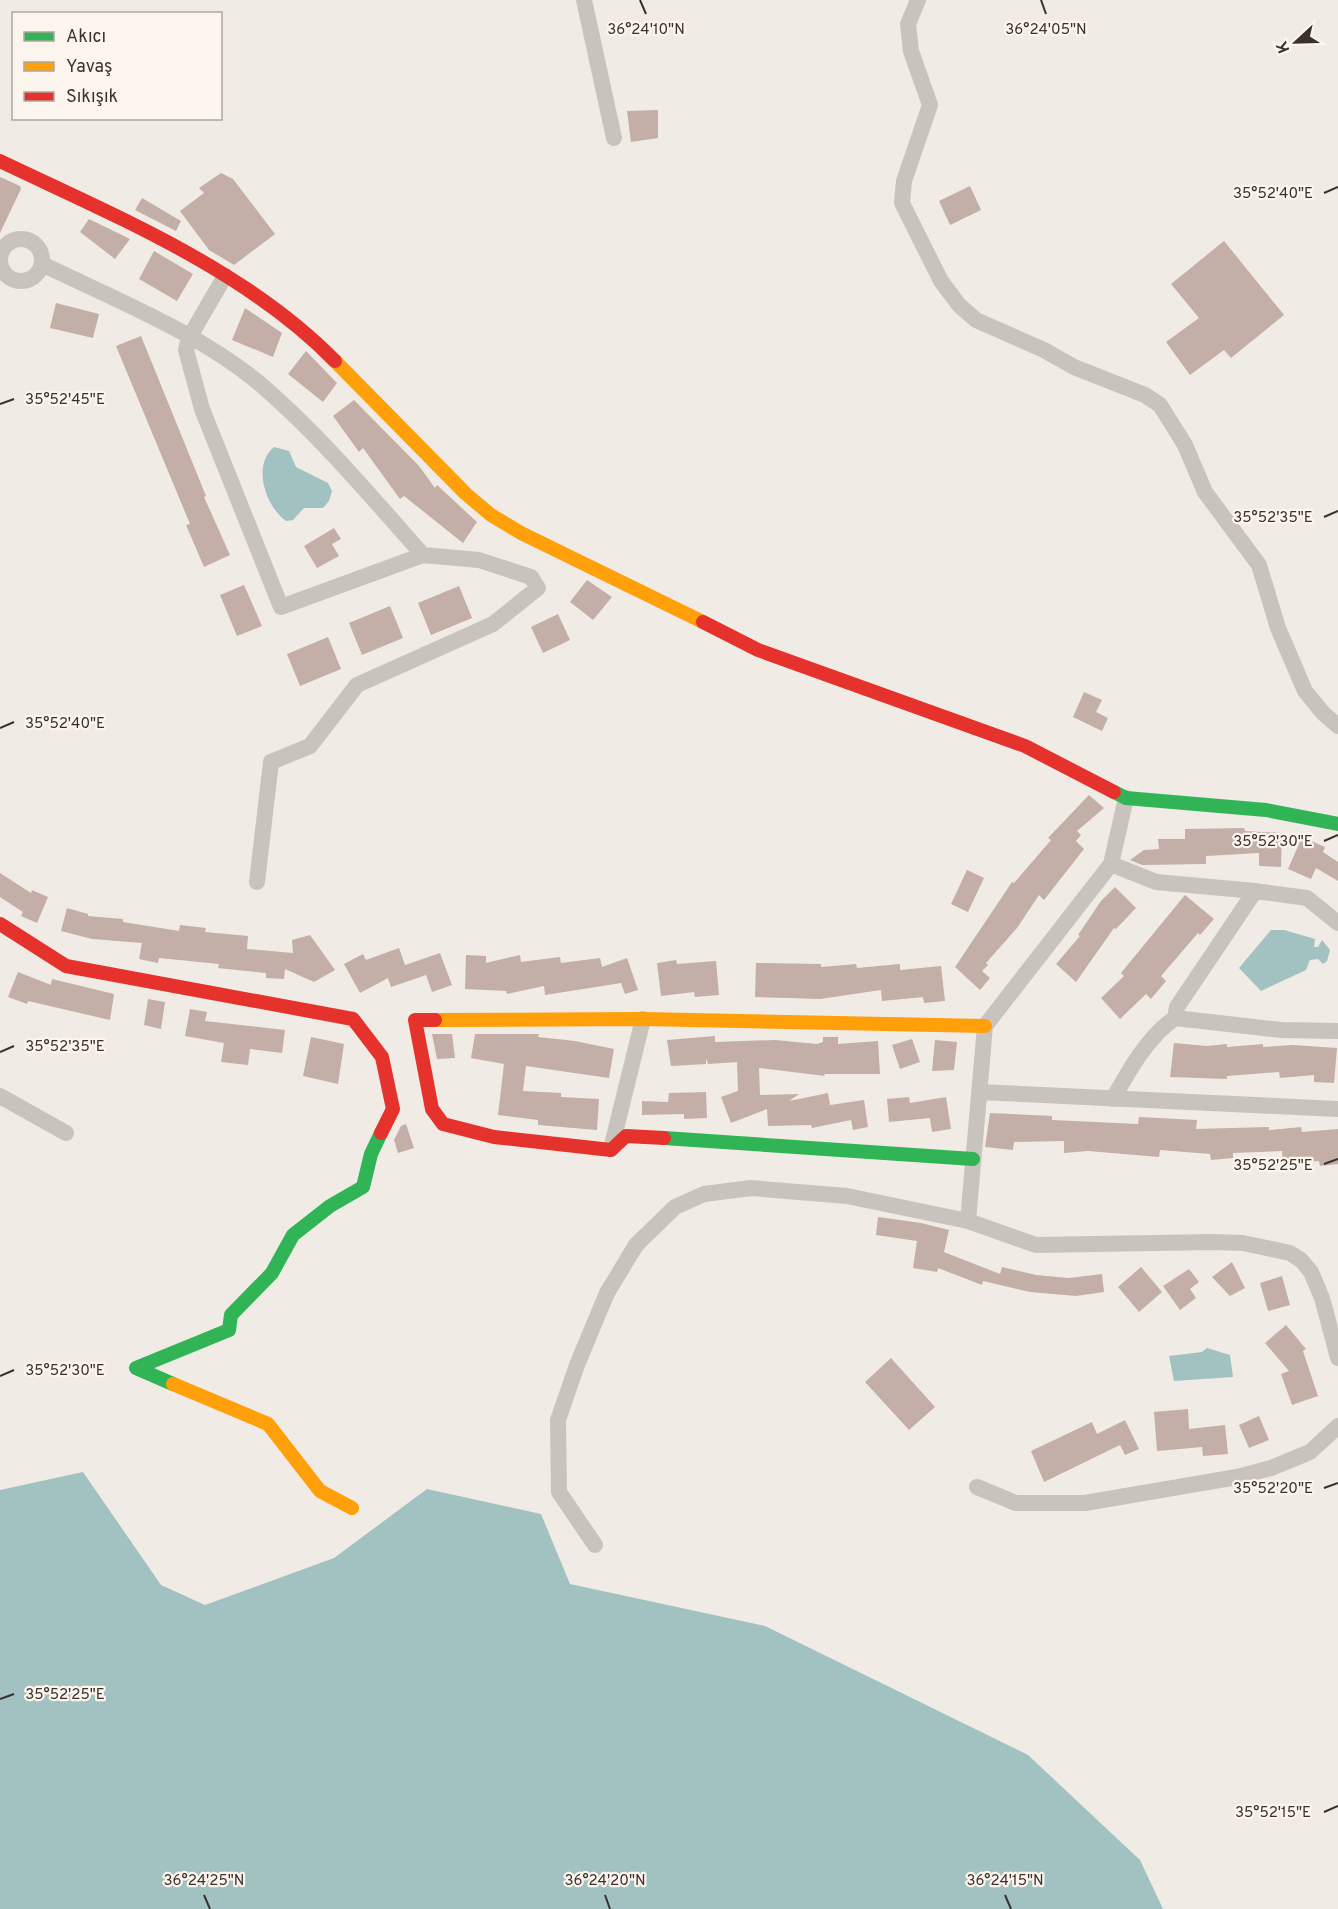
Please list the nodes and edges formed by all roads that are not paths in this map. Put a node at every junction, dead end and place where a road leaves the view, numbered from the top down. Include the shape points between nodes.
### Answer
1 (584, 0) edge
2 (918, 0) edge
3 (614, 138) dead end
4 (0, 160) edge
5 (42, 264) dead end
6 (225, 276) junction
7 (189, 338) junction
8 (423, 555) junction
9 (1338, 726) edge
10 (1126, 798) junction
11 (1338, 824) edge
12 (1111, 864) junction
13 (257, 882) dead end
14 (1255, 891) junction
15 (1338, 923) edge
16 (0, 924) edge
17 (1175, 1018) junction
18 (643, 1019) junction
19 (985, 1026) junction
20 (1338, 1031) edge
21 (979, 1092) junction
22 (0, 1096) edge
23 (1113, 1099) junction
24 (1338, 1109) edge
25 (66, 1133) dead end
26 (610, 1150) junction
27 (973, 1159) junction
28 (968, 1221) junction
29 (1338, 1358) edge
30 (1338, 1426) edge
31 (977, 1487) dead end
32 (352, 1508) dead end
33 (595, 1545) dead end

1 - 3 street
2 - 9 street via 908,24 911,51 930,105 904,181 902,203 941,281 976,320 1160,405 1185,445 1204,492 1259,565 1278,628 1305,691
4 - 6 street via 153,234
5 - 7 street
6 - 7 street
6 - 10 street via 309,334 466,494 521,533 758,650 1025,746
7 - 8 street via 212,349 267,389
7 - 8 street via 186,350 202,409 281,607
8 - 13 street via 479,560 531,577 538,588 493,624 357,685 310,746 271,762
10 - 11 street via 1266,810
10 - 12 street
12 - 14 street via 1156,882
12 - 19 street
14 - 15 street via 1307,898
14 - 17 street via 1177,1007
16 - 32 street via 66,966 353,1019 382,1057 393,1109 371,1154 363,1187 293,1235 272,1273 231,1315 229,1330 136,1368 268,1424 320,1491
17 - 20 street via 1281,1030
17 - 23 street via 1127,1074
18 - 19 street
18 - 26 street
18 - 26 street via 415,1020 432,1109 443,1124 494,1137
19 - 21 street
21 - 23 street
21 - 27 street
22 - 25 street
23 - 24 street
26 - 27 street via 626,1136
27 - 28 street
28 - 29 street via 1036,1245 1213,1242 1243,1243 1290,1253 1311,1272
28 - 33 street via 847,1196 752,1188 704,1194 675,1207 636,1245 607,1293 558,1420 559,1492
30 - 31 street via 1310,1452 1271,1468 1096,1502 1016,1503

